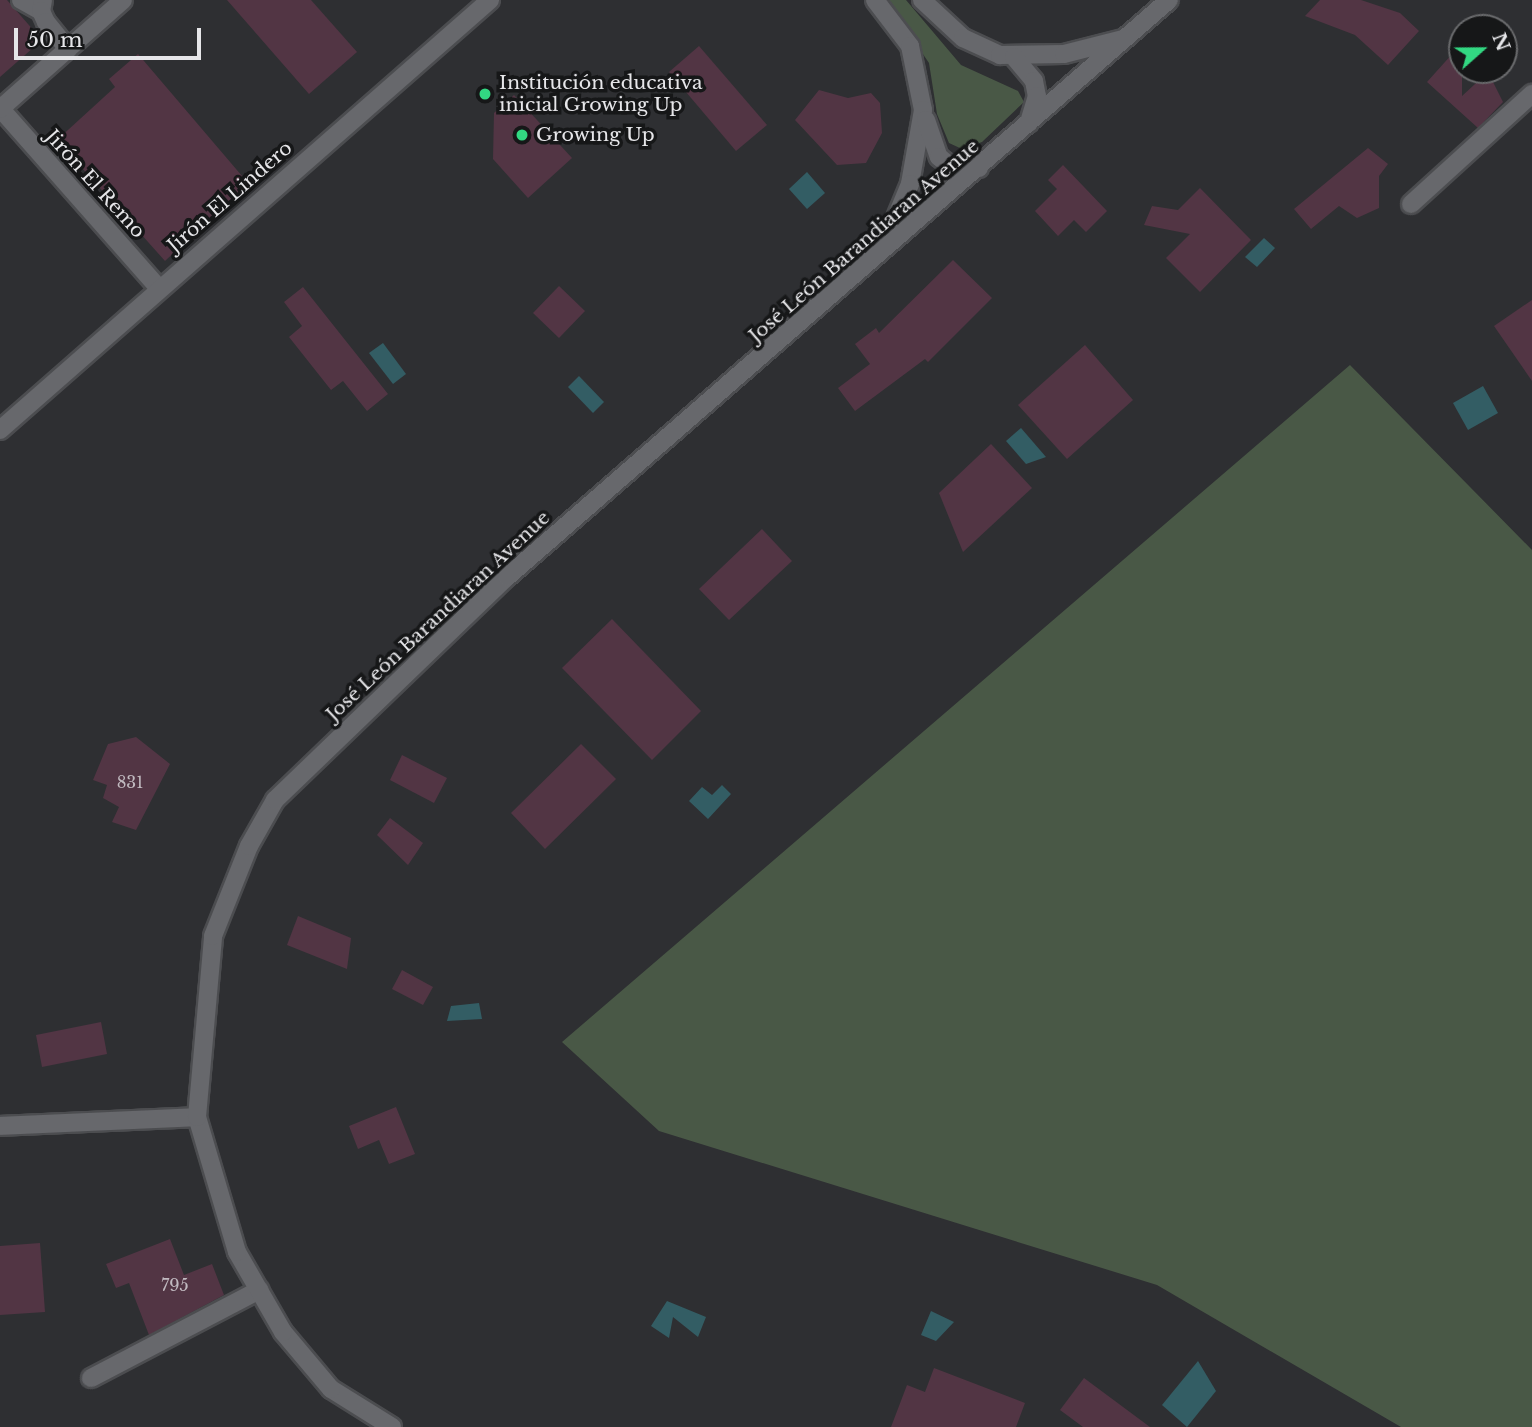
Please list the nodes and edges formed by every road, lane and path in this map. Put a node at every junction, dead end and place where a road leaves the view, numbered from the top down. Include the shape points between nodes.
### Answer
1 (21, 0) edge
2 (123, 0) edge
3 (490, 0) edge
4 (875, 0) edge
5 (922, 0) edge
6 (1169, 0) edge
7 (42, 5) edge
8 (1130, 37) junction
9 (68, 49) junction
10 (1014, 57) junction
11 (1532, 94) edge
12 (0, 109) edge
13 (923, 110) junction
14 (1027, 126) junction
15 (979, 168) junction
16 (1411, 204) dead end
17 (879, 256) junction
18 (158, 287) junction
19 (0, 429) edge
20 (197, 1117) junction
21 (0, 1126) edge
22 (259, 1290) junction
23 (91, 1378) dead end
24 (392, 1427) edge

1 - 7 street via 27,7
2 - 9 street
3 - 18 street, Jirón El Lindero
4 - 13 street via 910,46
5 - 10 street via 963,38
6 - 8 street, José León Barandiaran Avenue
7 - 9 street
8 - 10 street via 1064,54
8 - 14 street, José León Barandiaran Avenue
9 - 12 street
10 - 14 street via 1034,81 1037,96
11 - 16 street
12 - 18 street, Jirón El Remo
13 - 15 street via 939,157 950,166
13 - 17 street via 910,184
14 - 15 street, José León Barandiaran Avenue
15 - 17 street, José León Barandiaran Avenue
17 - 20 street, José León Barandiaran Avenue via 507,577 275,800 249,846 213,936
18 - 19 street, Jirón El Lindero
20 - 21 street
20 - 22 street, José León Barandiaran Avenue via 237,1252
22 - 23 street
22 - 24 street, José León Barandiaran Avenue via 283,1332 331,1389

